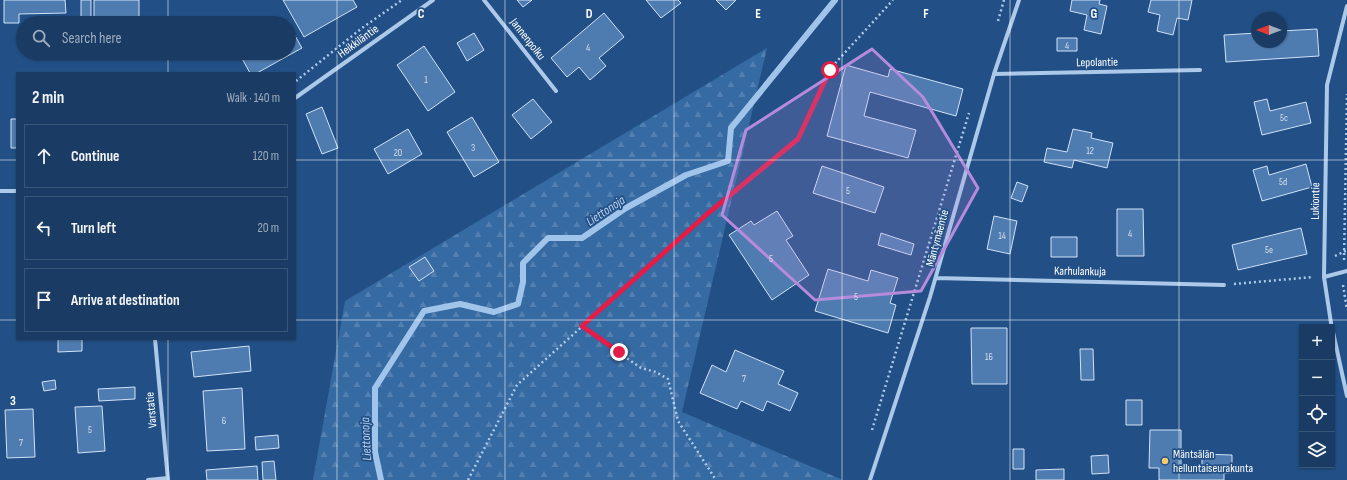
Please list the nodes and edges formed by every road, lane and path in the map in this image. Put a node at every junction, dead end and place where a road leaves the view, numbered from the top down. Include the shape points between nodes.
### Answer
1 (402, 0) edge
2 (433, 0) edge
3 (484, 0) edge
4 (893, 0) edge
5 (1004, 0) edge
6 (1019, 0) edge
7 (1347, 6) edge
8 (997, 22) dead end
9 (1200, 70) dead end
10 (994, 74) junction
11 (296, 81) edge
12 (556, 91) dead end
13 (1347, 94) edge
14 (296, 97) edge
15 (969, 112) dead end
16 (0, 191) edge
17 (16, 191) edge
18 (1345, 250) dead end
19 (1347, 271) edge
20 (1324, 277) junction
21 (936, 278) junction
22 (1224, 284) joint
23 (582, 326) junction
24 (155, 340) edge
25 (1347, 396) edge
26 (871, 435) dead end
27 (168, 479) edge
28 (148, 480) edge
29 (468, 480) edge
30 (716, 480) edge
31 (870, 480) edge

1 - 11 path via 362,28
2 - 14 street, Heikkiläntie
3 - 12 street, Jannenpolku
4 - 23 path via 830,70 798,139 706,215
5 - 8 path
6 - 10 street, Mäntymäentie
7 - 20 street, Lukiontie via 1327,85
9 - 10 street, Lepolantie
10 - 21 street, Mäntymäentie
13 - 18 path
15 - 26 path
16 - 17 street
19 - 20 street
20 - 22 path
20 - 25 street, Lukiontie
21 - 22 street, Karhulankuja
21 - 31 street, Mäntymäentie
23 - 29 path via 517,384
23 - 30 path via 641,368 668,379 678,421
24 - 27 street, Varstatie
27 - 28 street, Varstatie

